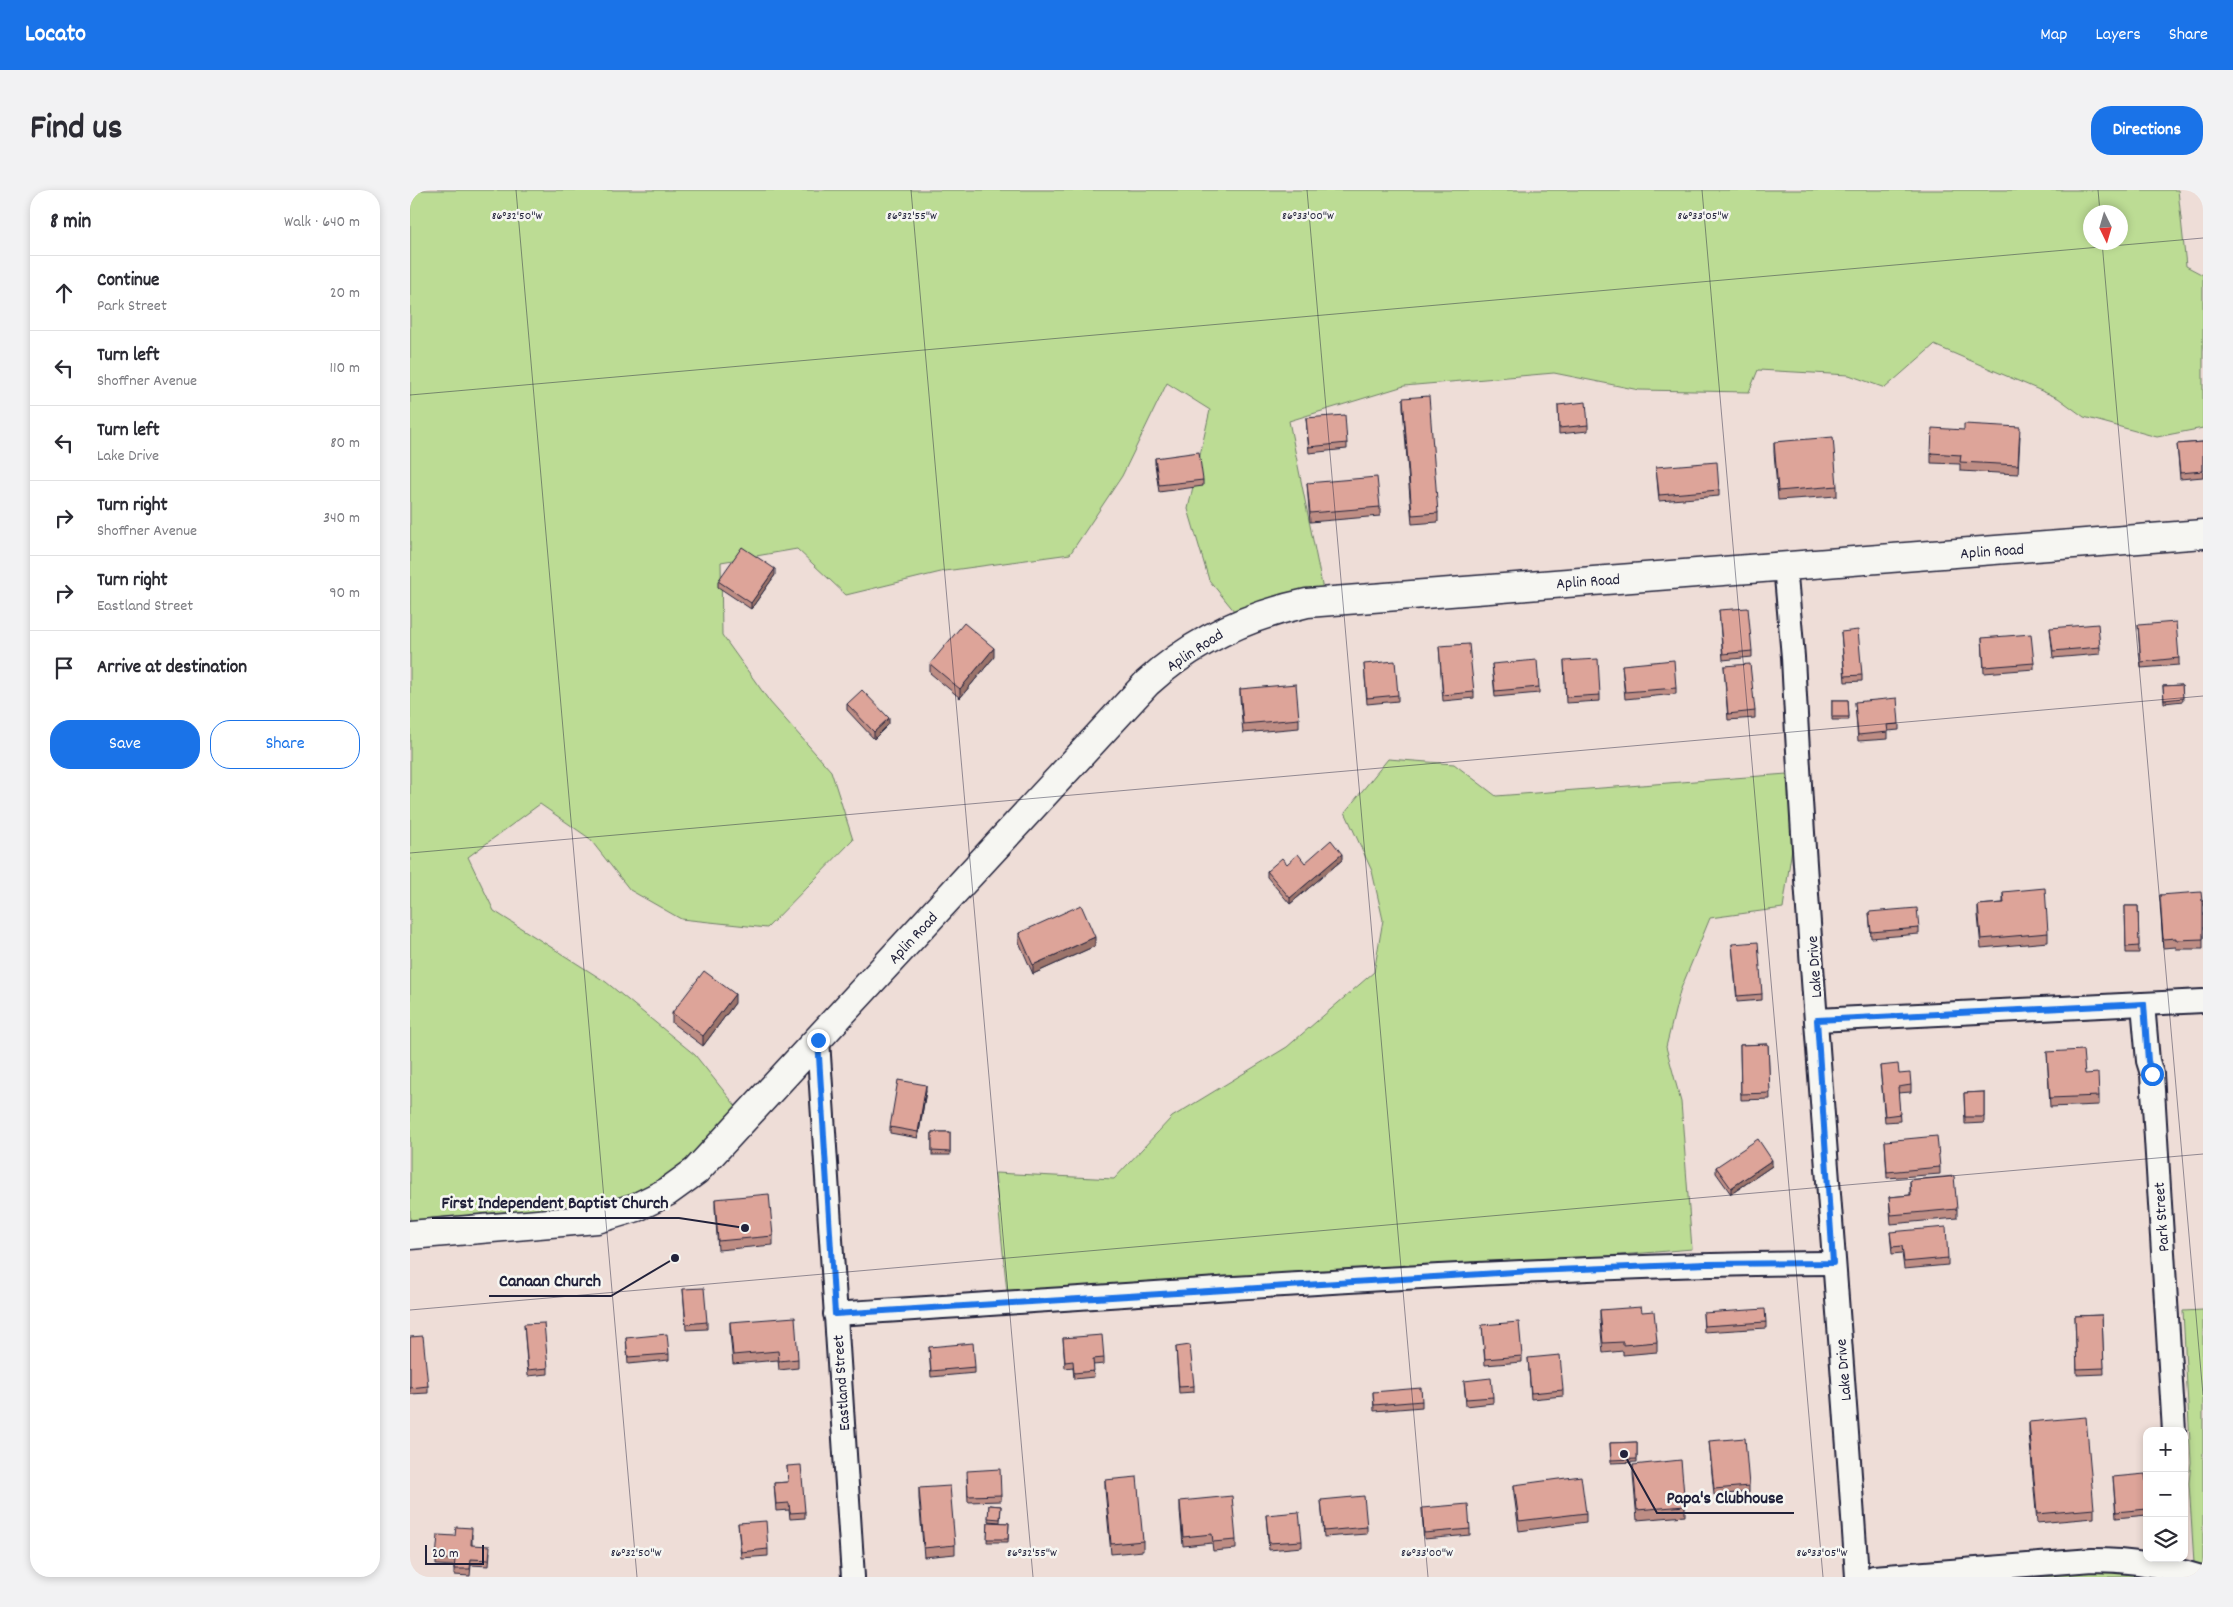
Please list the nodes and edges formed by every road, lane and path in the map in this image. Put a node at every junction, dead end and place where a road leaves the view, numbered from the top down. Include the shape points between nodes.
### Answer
1 (2203, 534) edge
2 (1784, 566) junction
3 (2203, 1001) edge
4 (2144, 1004) junction
5 (1817, 1020) junction
6 (818, 1040) junction
7 (410, 1235) edge
8 (1833, 1263) junction
9 (835, 1314) junction
10 (2174, 1427) edge
11 (2190, 1568) edge
12 (853, 1577) edge
13 (1857, 1577) edge
14 (1874, 1577) edge

1 - 2 street, Aplin Road
2 - 5 street, Lake Drive
2 - 6 street, Aplin Road via 1307,603 1271,610 1232,625 1178,656 1147,683
3 - 4 street
4 - 5 street
4 - 10 street, Park Street via 2152,1074
5 - 8 street, Lake Drive
6 - 7 street, Aplin Road via 696,1171 667,1192 637,1207 597,1219
6 - 9 street, Eastland Street
8 - 9 street via 1531,1271
8 - 13 street, Lake Drive
9 - 12 street, Eastland Street
11 - 14 street via 2092,1560

